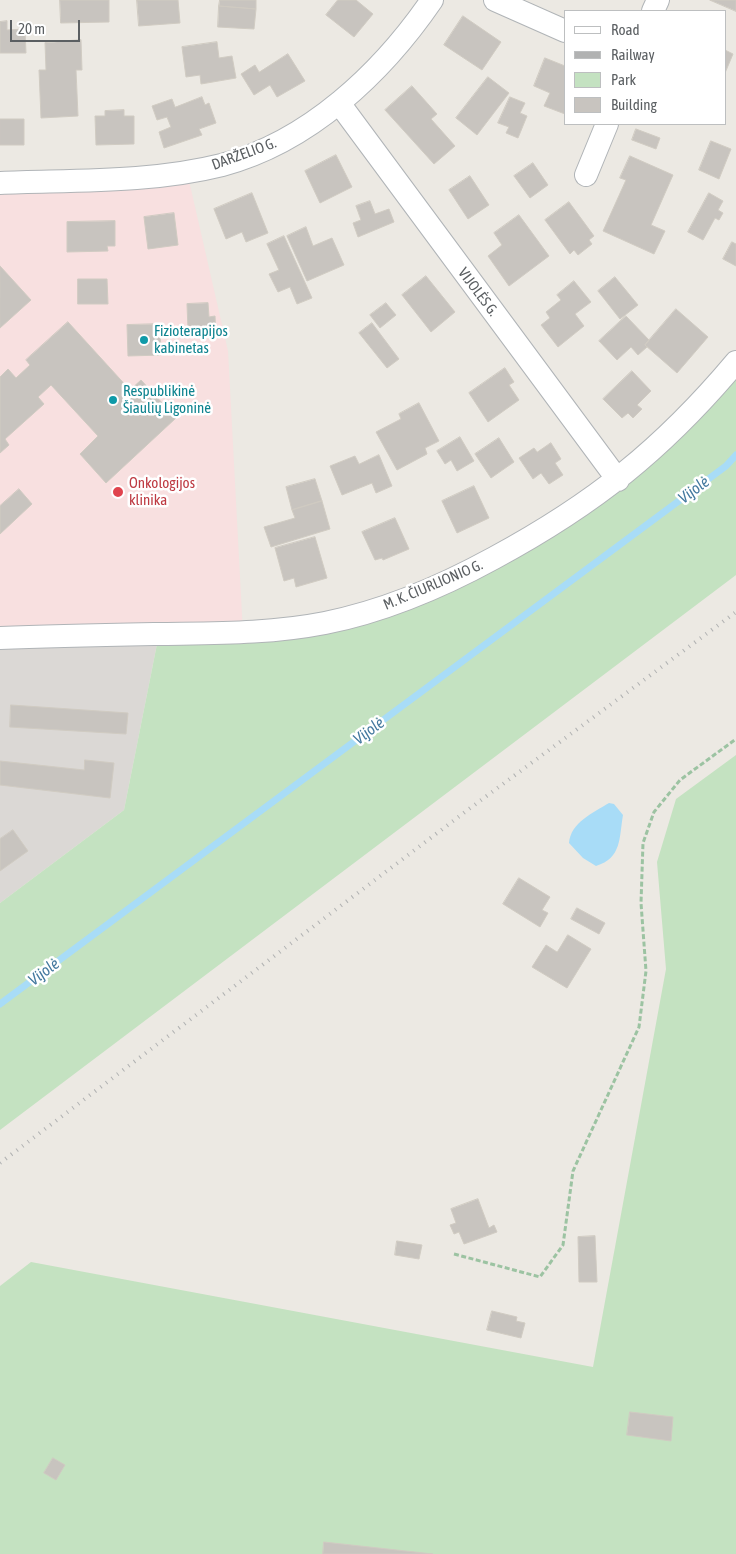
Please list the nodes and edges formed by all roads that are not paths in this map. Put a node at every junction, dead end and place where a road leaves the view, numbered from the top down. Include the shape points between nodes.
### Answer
1 (432, 0) edge
2 (495, 0) edge
3 (564, 31) edge
4 (338, 104) junction
5 (607, 125) edge
6 (586, 175) dead end
7 (0, 183) edge
8 (736, 362) edge
9 (618, 480) junction
10 (0, 638) edge

1 - 4 street, DARŽELIO G. via 396,46
2 - 3 street
4 - 7 street, DARŽELIO G. via 262,150 223,164 154,177
4 - 9 street, VIJOLĖS G.
5 - 6 street
8 - 9 street, M. K. ČIURLIONIO G. via 673,432
9 - 10 street, M. K. ČIURLIONIO G. via 572,513 461,576 394,605 326,623 243,634

